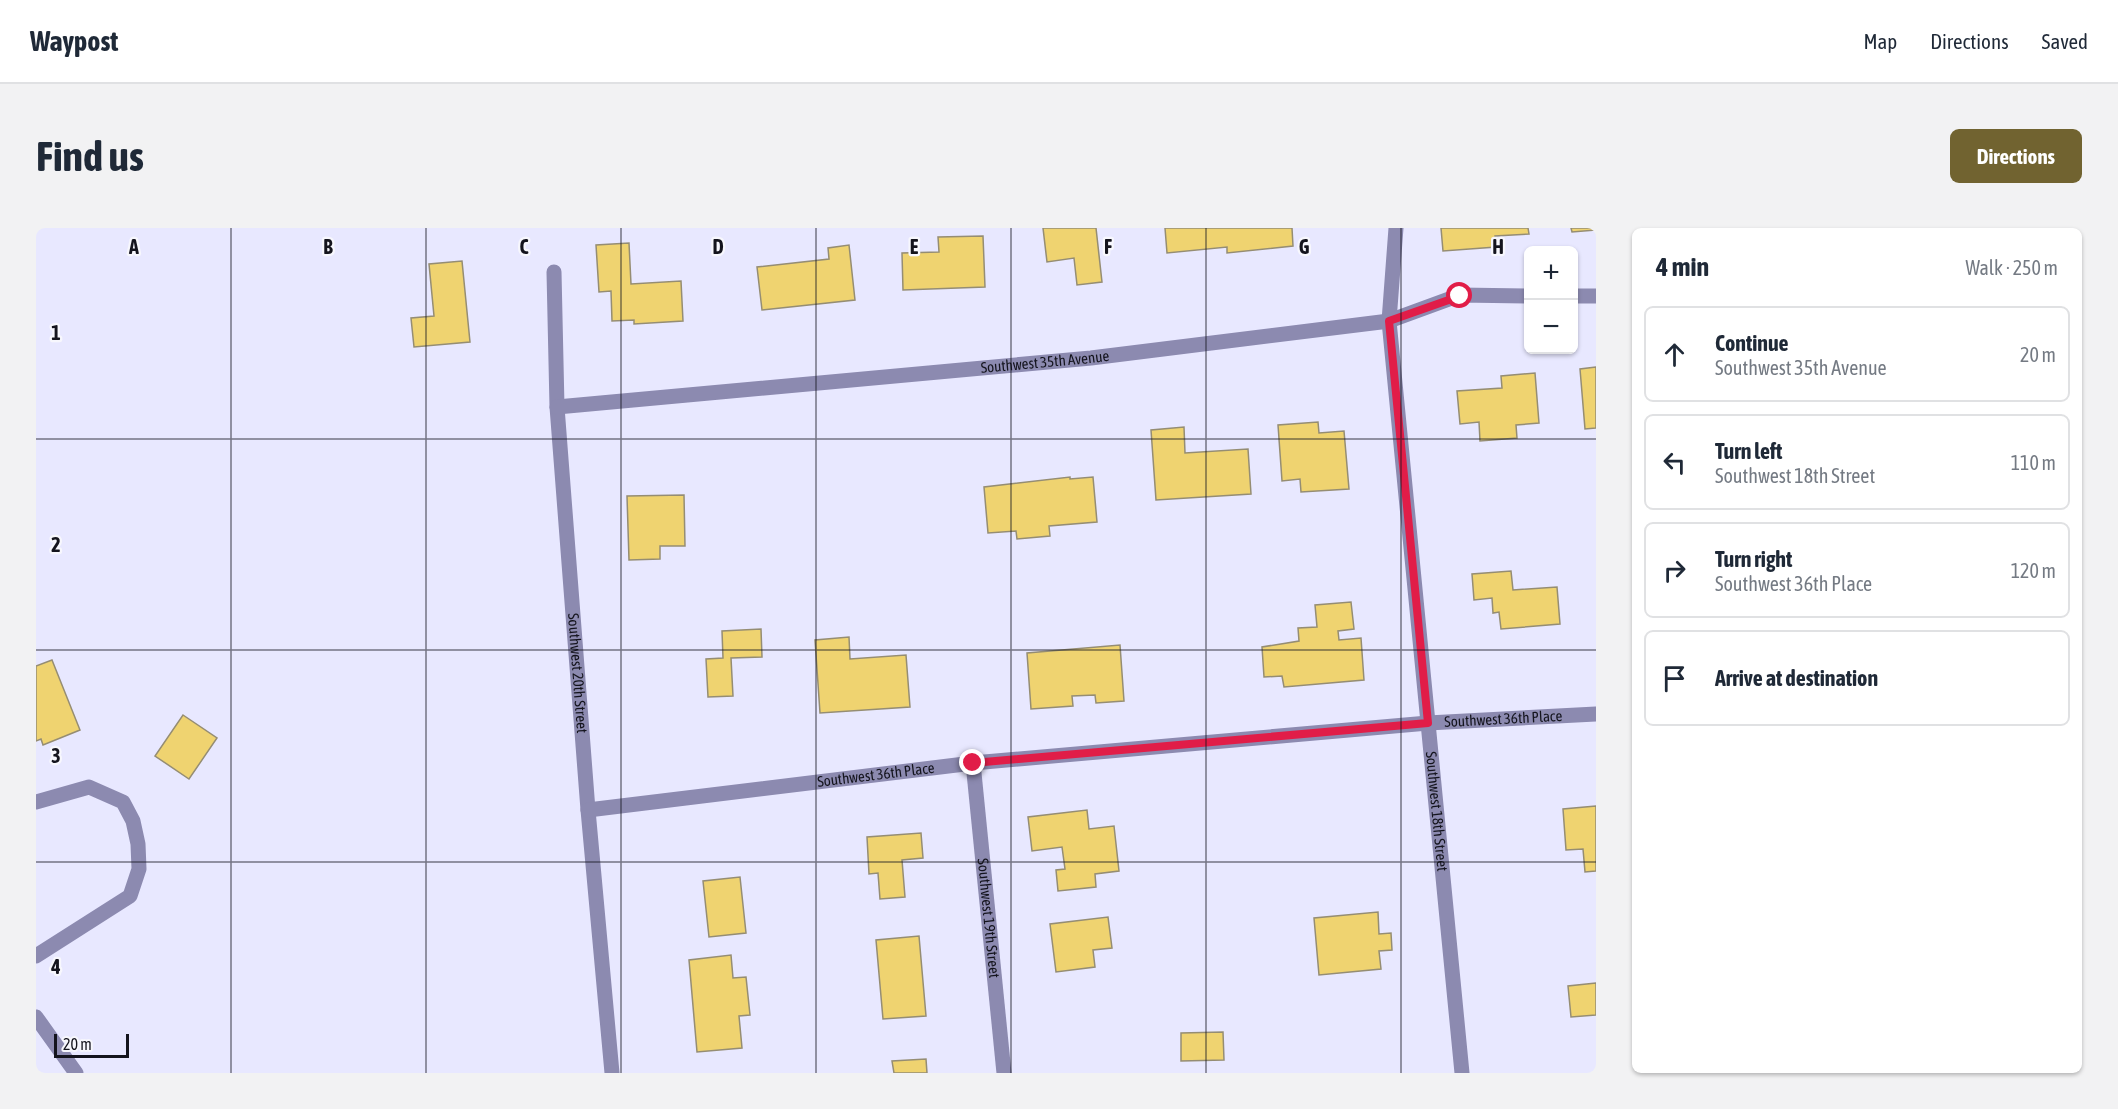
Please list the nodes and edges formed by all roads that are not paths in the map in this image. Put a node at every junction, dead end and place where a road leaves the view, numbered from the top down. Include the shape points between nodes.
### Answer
1 (1395, 228) edge
2 (554, 272) dead end
3 (1524, 296) edge
4 (1578, 296) edge
5 (1596, 296) edge
6 (1389, 321) junction
7 (557, 407) junction
8 (1596, 714) edge
9 (1428, 723) junction
10 (973, 763) junction
11 (36, 802) edge
12 (588, 810) junction
13 (36, 956) edge
14 (36, 1017) edge
15 (76, 1073) edge
16 (612, 1073) edge
17 (1004, 1073) edge
18 (1462, 1073) edge

1 - 6 street, Southwest 18th Street
2 - 7 street, Southwest 20th Street
3 - 6 street, Southwest 35th Avenue via 1460,296
4 - 5 street
6 - 7 street, Southwest 35th Avenue via 1091,358
6 - 9 street, Southwest 18th Street
7 - 12 street, Southwest 20th Street
8 - 9 street, Southwest 36th Place
9 - 10 street, Southwest 36th Place
9 - 18 street, Southwest 18th Street
10 - 12 street, Southwest 36th Place
10 - 17 street, Southwest 19th Street
11 - 13 street via 89,787 123,802 133,820 139,869 129,896
12 - 16 street, Southwest 20th Street
14 - 15 street

